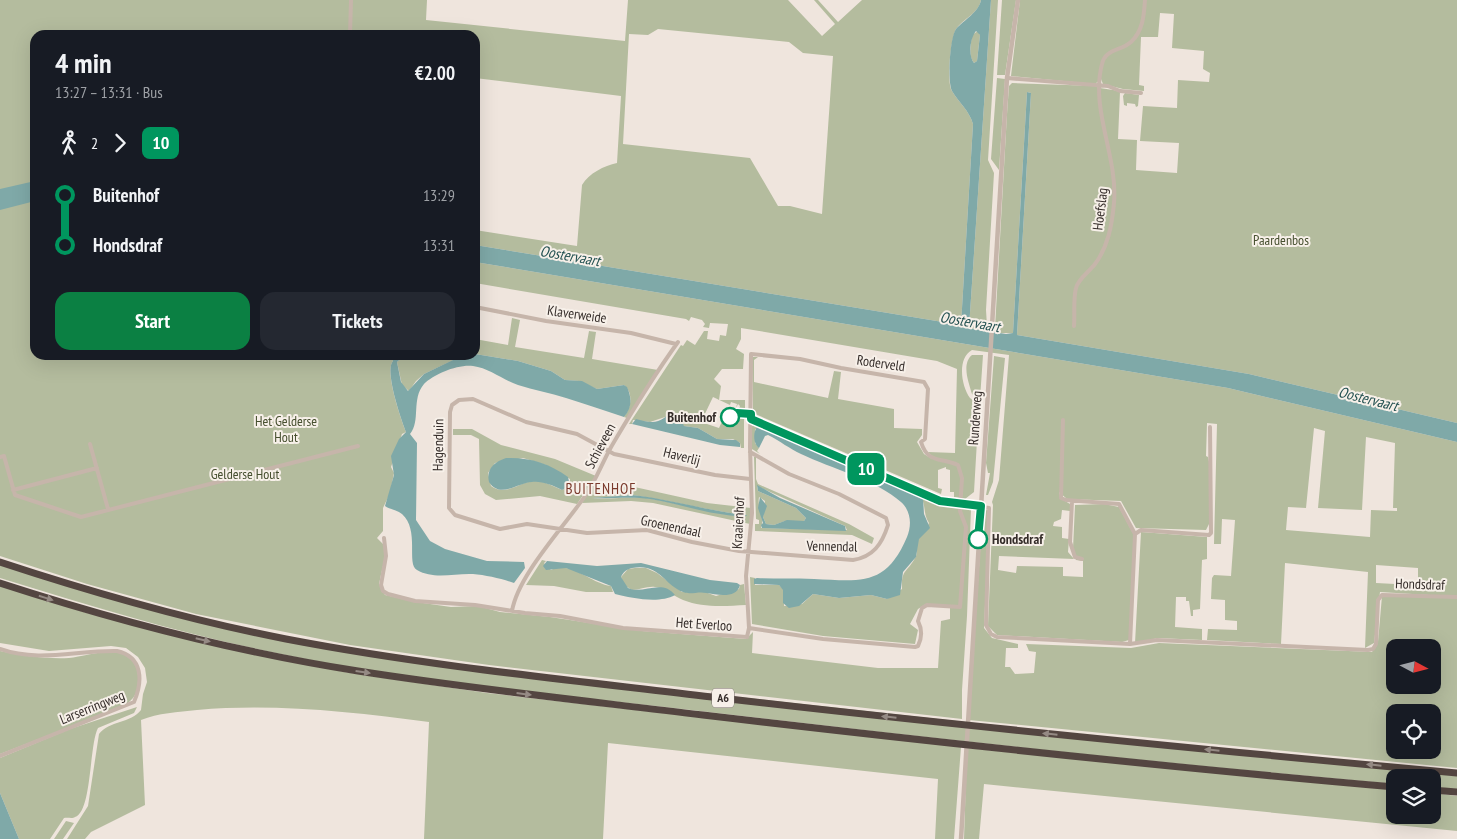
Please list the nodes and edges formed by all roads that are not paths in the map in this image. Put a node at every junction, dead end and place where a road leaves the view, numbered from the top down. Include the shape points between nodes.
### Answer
1 (351, 0) edge
2 (1018, 0) edge
3 (1145, 0) edge
4 (350, 30) edge
5 (1007, 78) junction
6 (1100, 85) junction
7 (1142, 93) dead end
8 (480, 308) edge
9 (1074, 326) dead end
10 (677, 343) joint
11 (751, 419) junction
12 (1063, 420) dead end
13 (1210, 427) dead end
14 (90, 444) dead end
15 (358, 446) dead end
16 (609, 451) junction
17 (750, 452) junction
18 (0, 457) edge
19 (97, 468) junction
20 (750, 479) junction
21 (13, 490) junction
22 (1072, 501) junction
23 (962, 504) junction
24 (981, 506) junction
25 (108, 509) junction
26 (558, 529) junction
27 (1134, 534) junction
28 (384, 538) dead end
29 (748, 552) junction
30 (1082, 559) dead end
31 (0, 562) edge
32 (0, 583) edge
33 (1457, 597) edge
34 (512, 611) junction
35 (749, 628) junction
36 (1130, 644) junction
37 (0, 649) edge
38 (0, 756) edge
39 (1457, 773) edge
40 (1386, 786) edge
41 (1441, 791) edge
42 (1457, 792) edge
43 (961, 839) edge

1 - 4 street
2 - 5 street, Runderweg
3 - 6 street, Hoefslag via 1138,32 1127,46 1105,56
5 - 6 street
5 - 24 street, Runderweg
6 - 7 street
6 - 9 street, Hoefslag via 1100,101 1115,173 1114,204 1110,233 1101,255 1076,289
8 - 10 street, Klaverweide via 631,332
10 - 16 street, Schieveen
11 - 17 street, Kraaienhof
11 - 23 street via 940,501
11 - 23 street, Roderveld via 750,356 754,353 921,380 928,389 925,439 921,442 928,455 954,463 961,469
12 - 22 street via 1060,491 1061,498
13 - 27 street via 1211,533 1141,530
14 - 19 street
15 - 25 street
16 - 20 street, Haverlij via 701,472
16 - 26 street, Schieveen via 585,496
16 - 26 street, Hagenduin via 576,434 526,422 473,399 460,399 452,405 450,512 500,529 524,524
17 - 20 street, Kraaienhof
17 - 29 street, Vennendal via 789,474 864,506 886,518 888,525 877,548 860,559
18 - 21 street via 4,456
19 - 21 street
19 - 25 street
20 - 29 street, Kraaienhof via 752,513
21 - 25 street via 17,497 81,517
22 - 27 street via 1119,504
22 - 30 street via 1071,549 1075,557
23 - 24 street
23 - 35 street, Het Everloo via 960,512 966,526 960,607 927,605 922,608 918,616 921,627 918,646 823,639
24 - 36 street, Hondsdraf via 989,508 986,624 991,634 1003,638
24 - 43 street, Runderweg
26 - 29 street, Groenendaal via 587,533 647,530
26 - 34 street, Schieveen via 519,589
27 - 36 street
28 - 34 street, Het Everloo via 386,556 381,585 386,594
29 - 35 street, Kraaienhof via 746,591
39 -> 31 highway, A6 via 978,726 463,668 358,652 238,628 140,604
32 -> 40 highway, A6 via 183,635 356,671 780,724
33 - 36 street, Hondsdraf via 1382,595 1378,600 1376,644 1368,650 1157,640
34 - 35 street, Het Everloo via 623,628 725,637 747,637
37 - 38 street, Larserringweg via 38,656 117,651 132,658 141,675 134,702
41 - 42 highway

